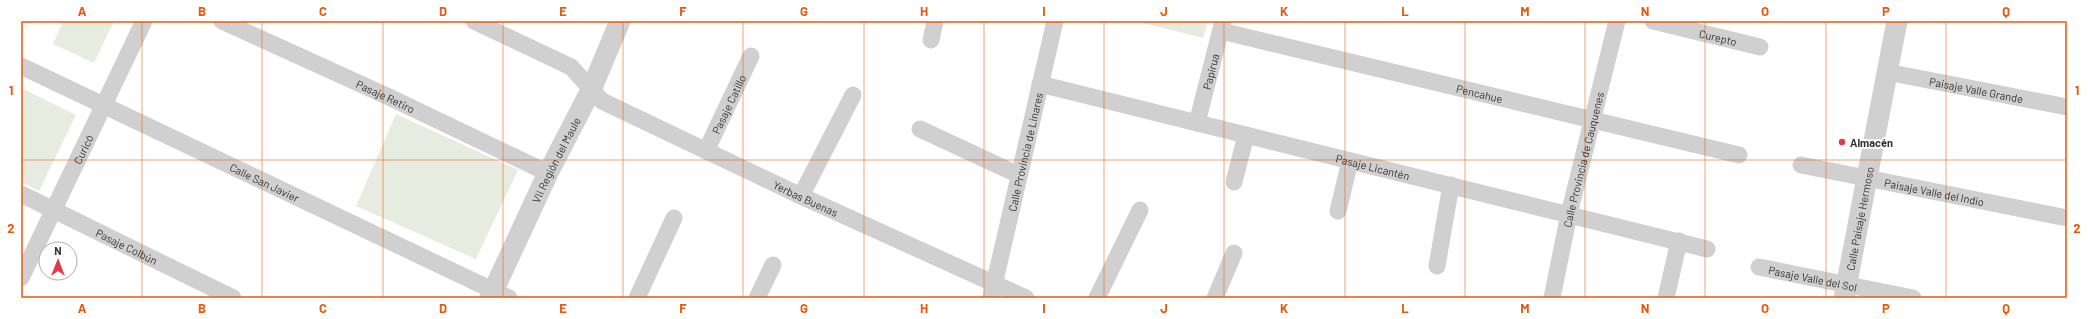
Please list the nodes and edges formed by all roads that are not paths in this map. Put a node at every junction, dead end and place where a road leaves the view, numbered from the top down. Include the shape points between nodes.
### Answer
1 (144, 21) edge
2 (222, 21) edge
3 (474, 21) edge
4 (620, 21) edge
5 (935, 21) edge
6 (1055, 21) edge
7 (1617, 21) edge
8 (1652, 21) edge
9 (1897, 21) edge
10 (494, 25) edge
11 (1222, 26) edge
12 (931, 40) dead end
13 (1760, 47) dead end
14 (751, 56) dead end
15 (21, 66) edge
16 (1887, 72) junction
17 (1040, 84) junction
18 (591, 90) junction
19 (853, 95) dead end
20 (104, 105) junction
21 (2067, 107) edge
22 (1592, 120) junction
23 (1197, 123) junction
24 (920, 129) dead end
25 (1246, 135) junction
26 (706, 151) junction
27 (1738, 155) dead end
28 (1350, 161) junction
29 (1801, 165) dead end
30 (548, 173) junction
31 (1019, 175) junction
32 (1868, 178) junction
33 (1234, 182) dead end
34 (1451, 185) junction
35 (21, 194) edge
36 (801, 196) junction
37 (54, 210) junction
38 (1140, 210) dead end
39 (1338, 211) dead end
40 (1569, 214) junction
41 (674, 218) dead end
42 (2067, 218) edge
43 (1679, 240) junction
44 (1707, 249) dead end
45 (1234, 253) dead end
46 (772, 265) dead end
47 (1437, 266) dead end
48 (1759, 267) dead end
49 (21, 278) edge
50 (993, 291) edge
51 (1845, 292) edge
52 (498, 296) edge
53 (233, 298) edge
54 (637, 298) edge
55 (757, 298) edge
56 (1026, 298) edge
57 (1097, 298) edge
58 (1215, 298) edge
59 (1552, 298) edge
60 (1666, 298) edge
61 (1913, 298) edge

1 - 20 street, Curicó
2 - 30 street, Pasaje Retiro
3 - 10 street, Yerbas Buenas
4 - 18 street, VII Región del Maule
5 - 12 street
6 - 17 street, Calle Provincia de Linares
7 - 22 street, Calle Provincia de Cauquenes
8 - 13 street, Curepto
9 - 16 street, Calle Paisaje Hermoso
10 - 18 street, Yerbas Buenas via 571,67
11 - 22 street, Pencahue
11 - 23 street, Papirua
14 - 26 street, Pasaje Catillo
15 - 20 street, Calle San Javier
16 - 21 street, Paisaje Valle Grande
16 - 32 street, Calle Paisaje Hermoso
17 - 23 street, Pasaje Licantén
17 - 31 street, Calle Provincia de Linares
18 - 26 street, Yerbas Buenas via 602,101
18 - 30 street, VII Región del Maule
19 - 36 street
20 - 37 street, Curicó
20 - 52 street, Calle San Javier
22 - 27 street, Pencahue
22 - 40 street, Calle Provincia de Cauquenes
23 - 25 street, Pasaje Licantén
24 - 31 street
25 - 28 street, Pasaje Licantén
25 - 33 street
26 - 36 street, Yerbas Buenas
28 - 34 street, Pasaje Licantén
28 - 39 street
29 - 32 street, Paisaje Valle del Indio
30 - 52 street, VII Región del Maule
31 - 50 street, Calle Provincia de Linares
32 - 42 street, Paisaje Valle del Indio
32 - 51 street, Calle Paisaje Hermoso
34 - 40 street, Pasaje Licantén
34 - 47 street
35 - 37 street, Pasaje Colbún
36 - 50 street, Yerbas Buenas
37 - 49 street, Curicó
37 - 53 street, Pasaje Colbún
38 - 57 street
40 - 43 street, Pasaje Licantén
40 - 59 street, Calle Provincia de Cauquenes
41 - 54 street
43 - 44 street, Pasaje Licantén
43 - 60 street
45 - 58 street
46 - 55 street
48 - 51 street, Pasaje Valle del Sol
50 - 56 street, Yerbas Buenas
51 - 61 street, Pasaje Valle del Sol

